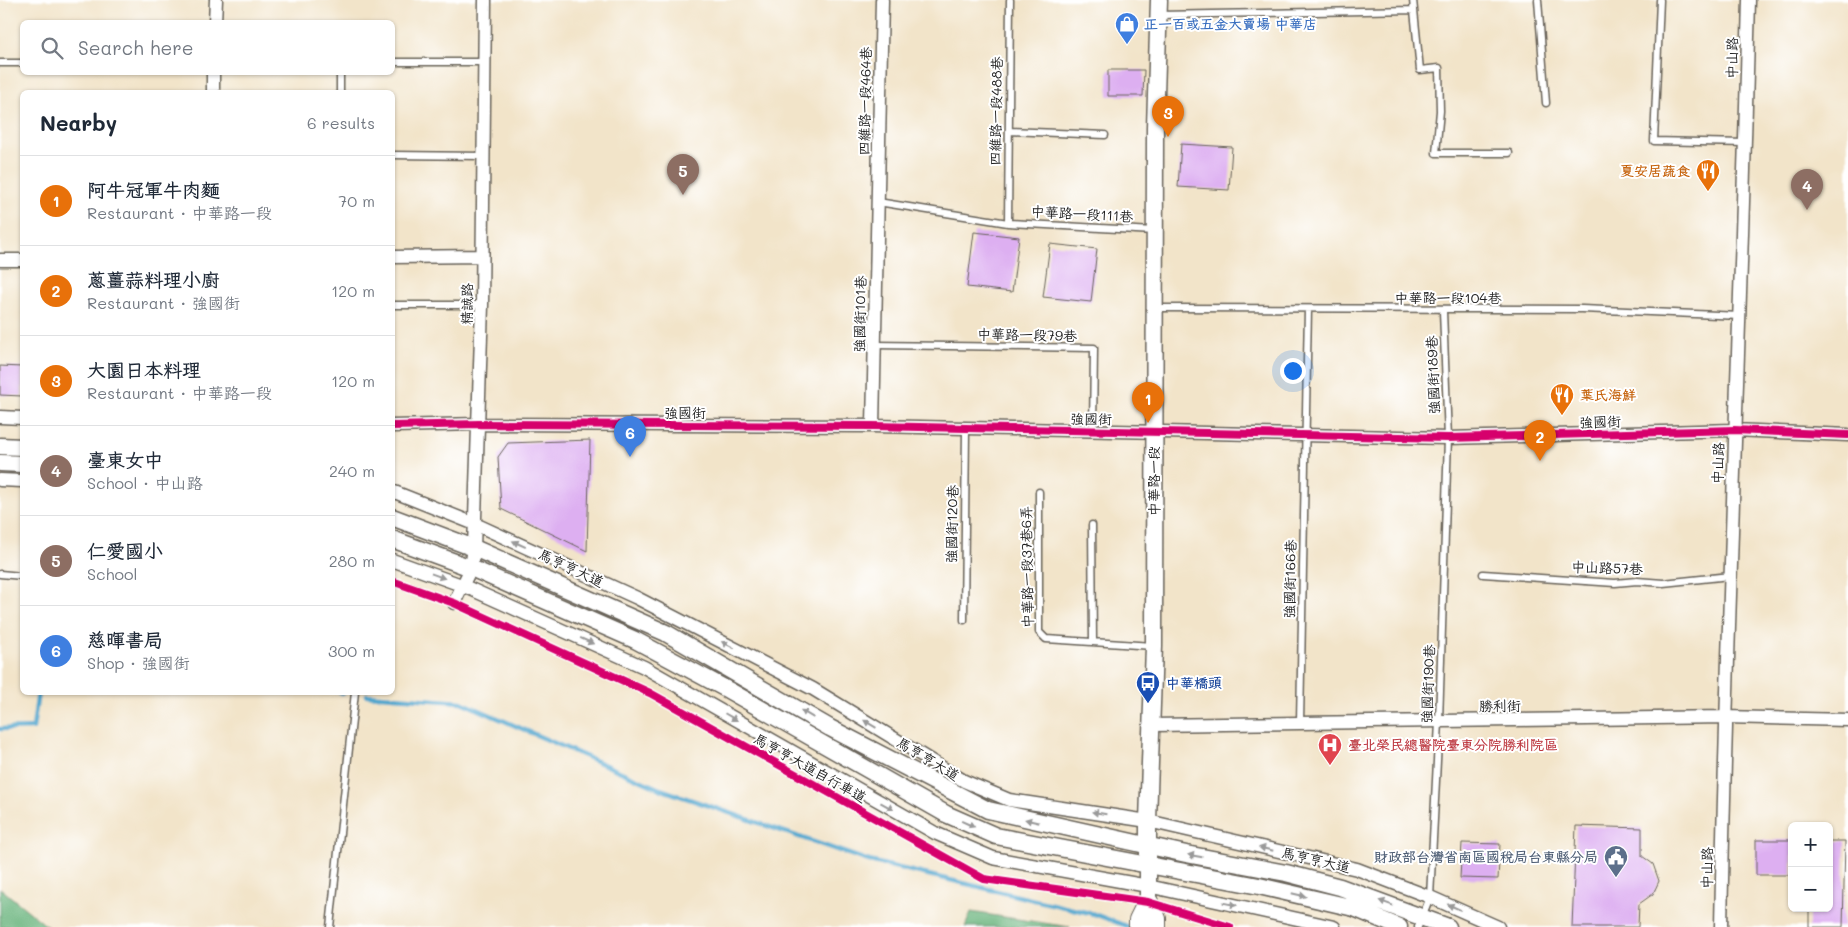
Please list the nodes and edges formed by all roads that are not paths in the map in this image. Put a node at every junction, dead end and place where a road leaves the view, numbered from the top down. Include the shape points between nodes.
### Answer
1 (216, 0) edge
2 (485, 0) edge
3 (882, 0) edge
4 (1010, 0) edge
5 (1413, 0) edge
6 (1538, 0) edge
7 (1660, 0) edge
8 (1749, 0) edge
9 (1159, 8) edge
10 (1413, 10) junction
11 (215, 20) edge
12 (395, 62) edge
13 (484, 62) junction
14 (0, 63) edge
15 (20, 63) edge
16 (213, 75) edge
17 (340, 75) edge
18 (213, 90) edge
19 (340, 90) edge
20 (1546, 103) dead end
21 (1009, 132) junction
22 (1105, 135) dead end
23 (1745, 143) junction
24 (1509, 153) dead end
25 (395, 155) edge
26 (483, 156) junction
27 (878, 202) junction
28 (1008, 223) junction
29 (1155, 231) junction
30 (482, 256) junction
31 (395, 257) edge
32 (0, 260) edge
33 (20, 260) edge
34 (395, 305) edge
35 (482, 305) junction
36 (1155, 308) junction
37 (1308, 309) junction
38 (1443, 311) junction
39 (1741, 316) junction
40 (874, 345) junction
41 (0, 418) edge
42 (20, 418) edge
43 (479, 424) junction
44 (395, 426) edge
45 (873, 426) junction
46 (966, 429) junction
47 (1734, 430) junction
48 (1093, 432) junction
49 (1154, 434) junction
50 (1848, 435) edge
51 (1305, 436) junction
52 (1448, 438) junction
53 (0, 446) edge
54 (20, 447) edge
55 (0, 463) edge
56 (20, 464) edge
57 (0, 480) edge
58 (20, 481) edge
59 (395, 492) edge
60 (1039, 492) dead end
61 (395, 518) edge
62 (475, 524) junction
63 (1092, 525) dead end
64 (395, 540) edge
65 (474, 548) junction
66 (395, 561) edge
67 (470, 568) junction
68 (0, 574) edge
69 (1483, 574) dead end
70 (20, 576) edge
71 (1730, 576) junction
72 (464, 586) junction
73 (454, 603) dead end
74 (674, 617) junction
75 (964, 620) dead end
76 (666, 633) junction
77 (1094, 642) junction
78 (1154, 646) junction
79 (651, 649) junction
80 (644, 667) junction
81 (355, 695) edge
82 (1725, 717) junction
83 (1848, 720) edge
84 (1300, 722) junction
85 (1439, 722) junction
86 (1152, 725) junction
87 (961, 788) junction
88 (946, 814) junction
89 (1148, 820) junction
90 (935, 833) junction
91 (1148, 844) junction
92 (1148, 866) junction
93 (1148, 894) junction
94 (1430, 897) junction
95 (1420, 922) edge
96 (330, 927) edge
97 (1139, 927) edge
98 (1156, 927) edge
99 (1334, 927) edge
100 (1399, 927) edge
101 (1448, 927) edge
102 (1498, 927) edge
103 (1721, 927) edge

1 - 11 street
2 - 13 street, 精誠路
3 - 27 street, 四維路一段464巷
4 - 21 lane, 四維路一段488巷
5 - 10 lane
6 - 20 lane
7 - 23 lane via 1654,141
8 - 23 street, 中山路
9 - 10 lane
9 - 29 street, 中華路一段
10 - 24 lane via 1420,70 1439,68 1440,111 1436,153
12 - 13 lane
13 - 26 street, 精誠路
14 - 15 lane
16 - 18 street
17 - 19 lane
21 - 22 lane
21 - 28 lane, 四維路一段488巷
23 - 39 street, 中山路
25 - 26 lane
26 - 30 street, 精誠路
27 - 28 lane, 中華路一段111巷
27 - 40 street, 強國街101巷
28 - 29 lane, 中華路一段111巷
29 - 36 street, 中華路一段
30 - 31 street
30 - 35 street, 精誠路
32 - 33 street
34 - 35 lane
35 - 43 street, 精誠路
36 - 37 lane, 中華路一段104巷
36 - 49 street, 中華路一段
37 - 38 lane, 中華路一段104巷
37 - 51 lane, 強國街166巷
38 - 39 lane, 中華路一段104巷 via 1582,309
38 - 52 lane, 強國街189巷
39 - 47 street, 中山路
40 - 45 street, 強國街101巷
40 - 48 lane, 中華路一段79巷 via 1094,348
41 - 42 street
43 - 44 street, 強國街
43 - 45 street, 強國街
43 - 62 street, 精誠路
45 - 46 street, 強國街
46 - 48 street, 強國街
46 - 75 lane, 強國街120巷
47 - 50 street, 強國街
47 - 52 street, 強國街
47 - 71 street, 中山路
48 - 49 street, 強國街
49 - 51 street, 強國街
49 - 78 street, 中華路一段
51 - 52 street, 強國街
51 - 84 lane, 強國街166巷
52 - 85 lane, 強國街190巷
53 - 54 street
55 - 56 street
57 - 58 street
59 - 62 street, 馬亨亨大道
60 - 77 lane, 中華路一段37巷6弄 via 1039,632 1046,639
61 - 65 street, 馬亨亨大道
62 - 65 street, 精誠路
74 -> 62 street, 馬亨亨大道
63 - 77 lane
64 - 67 street
65 - 67 street, 精誠路
65 - 76 street, 馬亨亨大道
66 -> 72 street
67 - 72 street, 精誠路
67 - 79 street
68 - 70 lane
69 - 71 lane, 中山路57巷 via 1615,583 1663,583
71 - 82 street, 中山路
72 - 73 street, 精誠路
72 -> 80 street
74 - 76 street
87 -> 74 street, 馬亨亨大道 via 813,689
87 -> 76 street, 馬亨亨大道 via 830,728
77 - 78 lane
78 - 86 street, 中華路一段
79 - 80 street
79 - 88 street
80 -> 90 street
81 - 96 lane
82 - 83 street, 勝利街
82 - 85 street, 勝利街
82 - 103 street, 中山路
84 - 85 street, 勝利街
84 - 86 street, 勝利街
85 - 94 lane, 強國街190巷
86 - 89 street, 中華路一段
89 -> 87 street, 馬亨亨大道 via 1009,800
91 -> 87 street, 馬亨亨大道 via 988,810
88 - 90 street
88 -> 92 street via 996,836
89 - 91 street, 中華路一段
94 -> 89 street, 馬亨亨大道 via 1357,869
90 - 93 street via 993,858
91 - 92 street, 中華路一段
95 -> 91 street, 馬亨亨大道 via 1340,887
92 - 93 street, 中華路一段
92 -> 100 street via 1259,886 1354,908
93 - 97 main road
93 - 98 main road
93 -> 99 street
94 - 95 lane, 強國街190巷
102 -> 94 street, 馬亨亨大道
95 - 101 street, 馬亨亨大道

